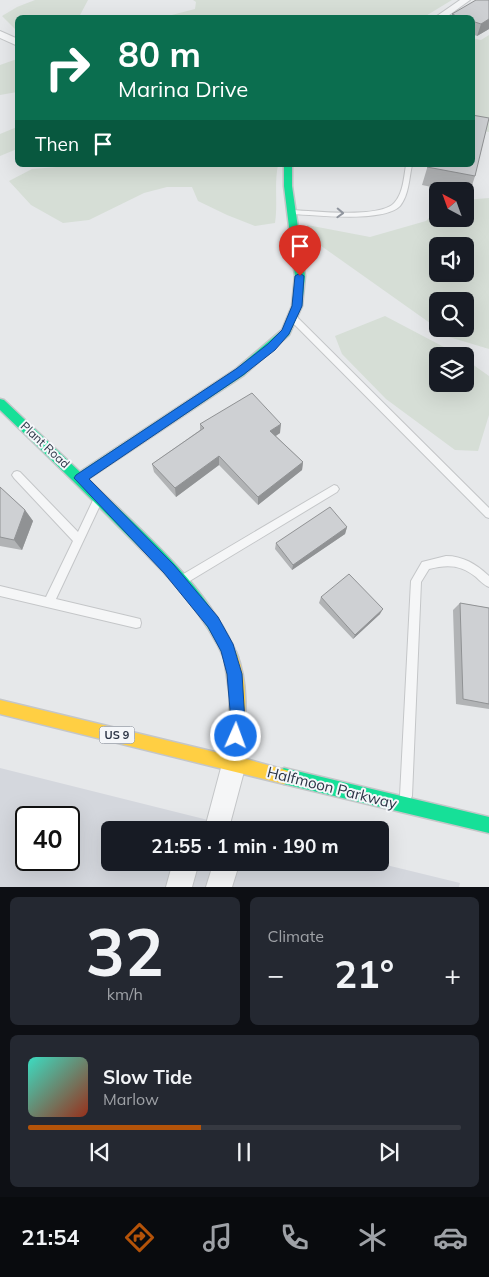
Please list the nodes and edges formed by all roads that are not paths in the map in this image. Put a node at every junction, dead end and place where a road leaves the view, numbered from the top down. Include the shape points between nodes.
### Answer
1 (466, 0) edge
2 (443, 15) edge
3 (0, 34) edge
4 (15, 45) edge
5 (288, 167) edge
6 (408, 167) edge
7 (292, 212) junction
8 (292, 317) junction
9 (0, 403) edge
10 (17, 474) dead end
11 (80, 478) junction
12 (334, 489) dead end
13 (99, 498) junction
14 (489, 514) edge
15 (79, 540) junction
16 (180, 582) junction
17 (489, 582) edge
18 (0, 591) edge
19 (48, 602) junction
20 (136, 623) dead end
21 (0, 707) edge
22 (234, 764) junction
23 (406, 806) junction
24 (218, 821) edge
25 (489, 825) edge
26 (183, 871) edge
27 (224, 871) edge
28 (179, 887) edge
29 (219, 887) edge

1 - 2 street
3 - 4 street
5 - 7 street
7 -> 6 lane via 385,212 395,208 400,200
7 - 8 street via 300,276 297,306
8 - 11 street via 286,332 240,372
8 - 14 lane
9 - 11 street, Plant Road
10 - 15 lane
11 - 13 street, Plant Road
12 - 16 lane
13 - 15 lane
13 - 16 street, Plant Road
15 - 19 lane
16 - 22 street, Plant Road via 213,622 228,648 238,722
17 - 23 lane via 472,568 453,559 426,564 416,581
18 - 19 lane
19 - 20 lane
21 - 22 street, Halfmoon Parkway / US 9
22 - 23 street, Halfmoon Parkway / US 9
22 - 24 street
23 - 25 street, Halfmoon Parkway / US 9
26 - 28 street
27 - 29 street

